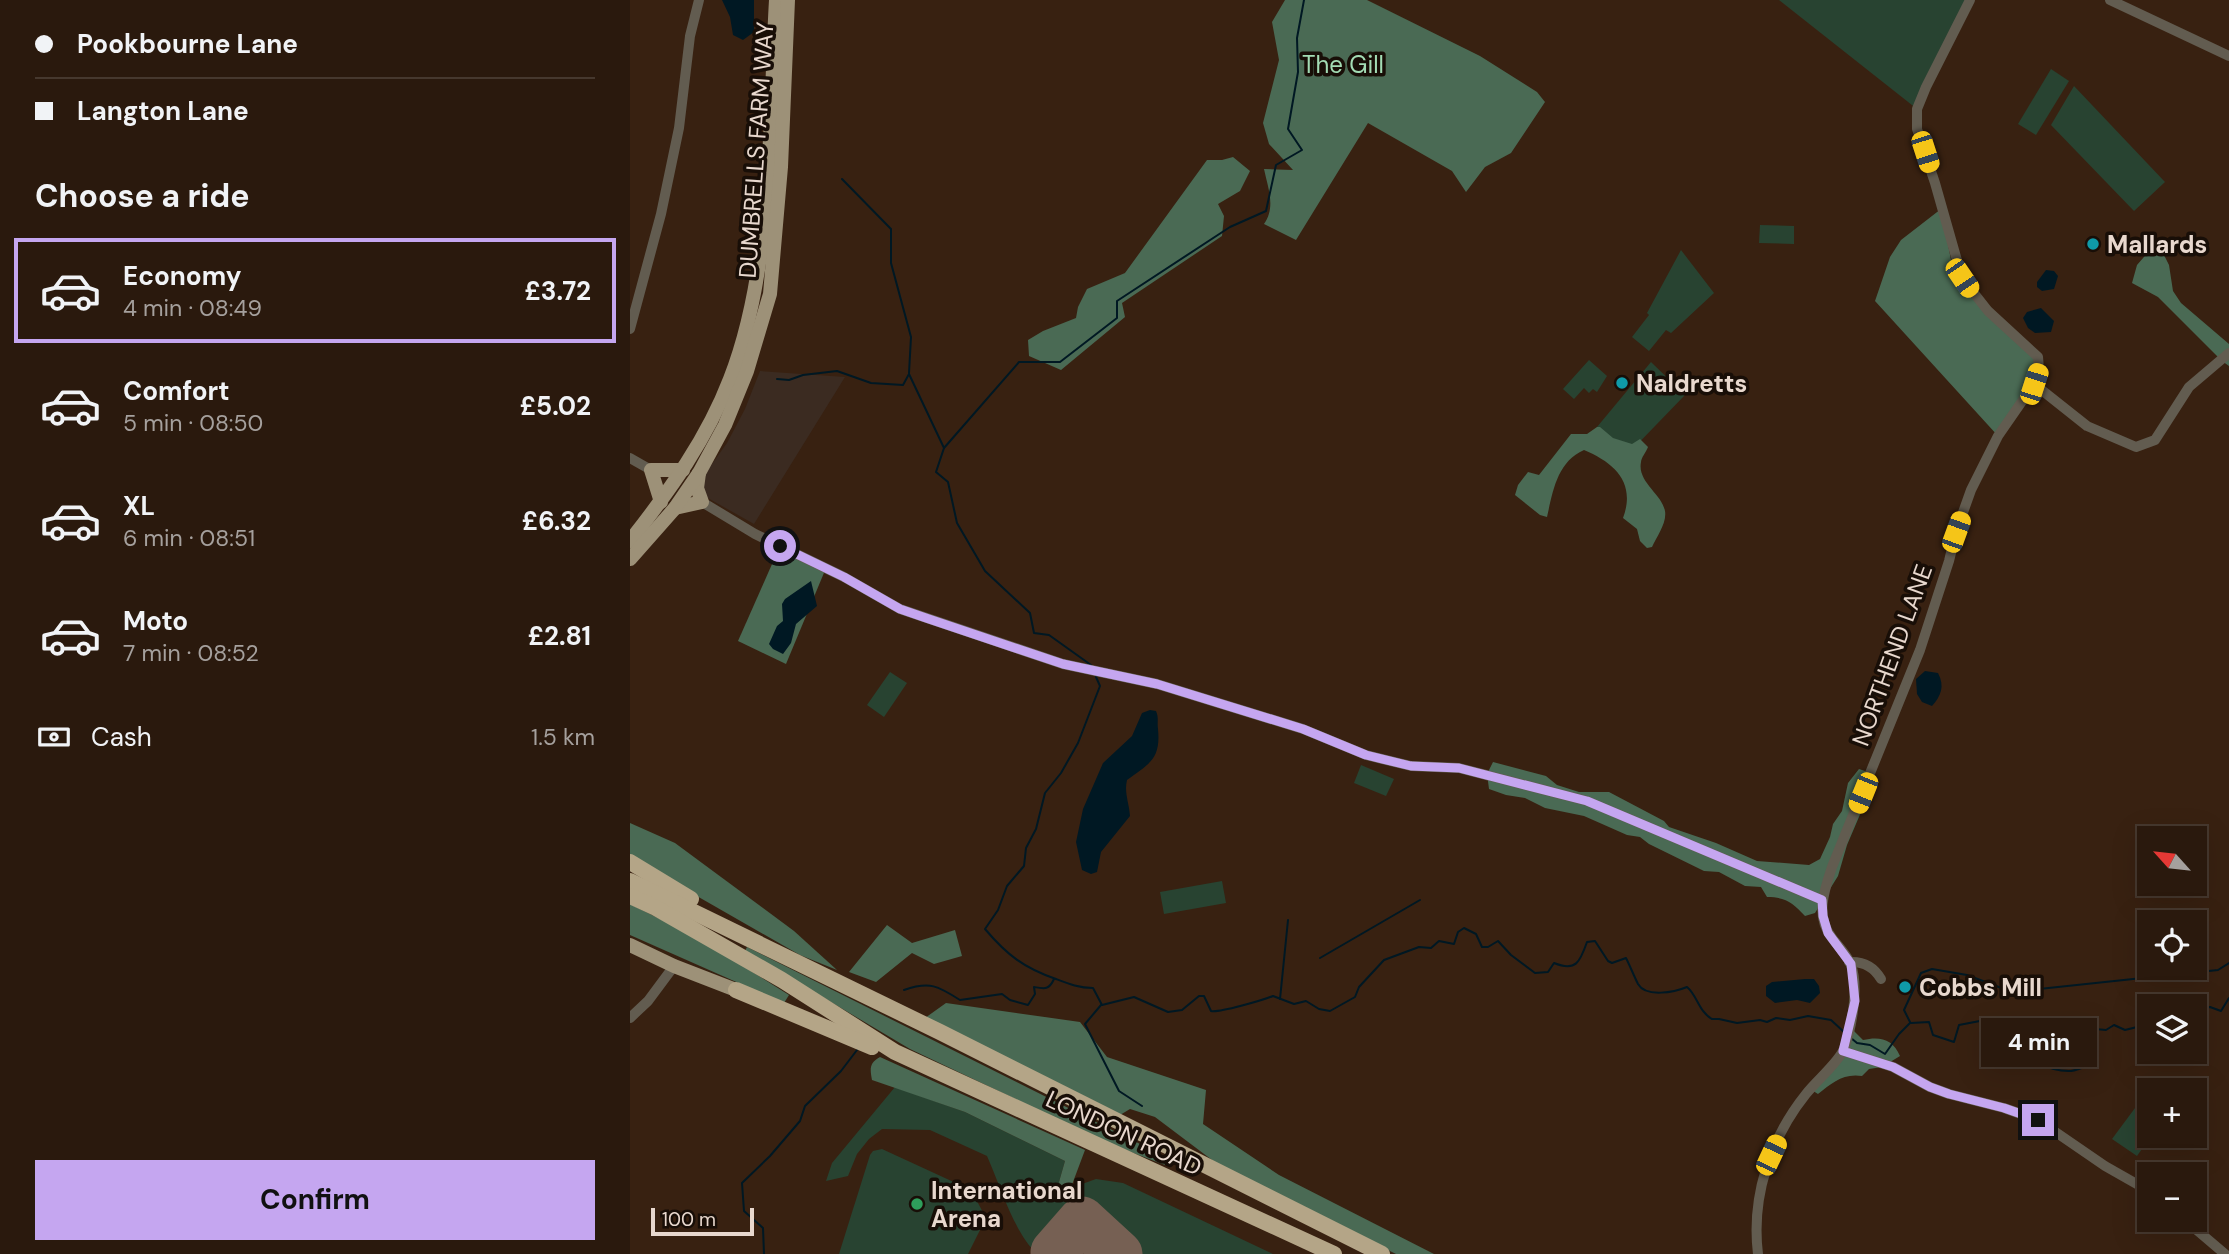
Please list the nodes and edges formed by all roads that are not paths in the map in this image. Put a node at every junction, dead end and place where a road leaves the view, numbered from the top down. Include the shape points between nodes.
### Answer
1 (699, 0) edge
2 (776, 0) edge
3 (788, 0) edge
4 (1970, 0) edge
5 (2110, 0) edge
6 (2229, 57) edge
7 (630, 329) edge
8 (2229, 353) edge
9 (2034, 384) junction
10 (630, 458) edge
11 (651, 470) junction
12 (683, 470) junction
13 (699, 473) junction
14 (661, 502) junction
15 (702, 502) junction
16 (675, 508) junction
17 (630, 541) edge
18 (630, 559) edge
19 (630, 863) edge
20 (630, 881) edge
21 (630, 896) edge
22 (1822, 900) junction
23 (630, 945) edge
24 (772, 951) junction
25 (1849, 962) junction
26 (674, 966) junction
27 (1881, 979) dead end
28 (737, 990) joint
29 (630, 1018) edge
30 (1843, 1051) junction
31 (895, 1052) junction
32 (2137, 1184) edge
33 (2199, 1232) edge
34 (1334, 1254) edge
35 (1382, 1254) edge
36 (1758, 1254) edge
37 (2225, 1254) edge

1 - 7 street via 669,177
2 - 12 main road, DUMBRELLS FARM WAY via 761,245 750,318 731,378
3 - 13 main road, DUMBRELLS FARM WAY via 770,294 747,371
4 - 9 street via 1921,98 1917,129 1962,278 1988,312 2038,357
5 - 6 street
8 - 9 street via 2189,387 2155,440 2136,447 2087,426
9 - 22 street, NORTHEND LANE via 1998,436 1972,490 1920,650
10 - 11 street
11 - 12 main road
11 - 14 main road
12 - 14 main road, DUMBRELLS FARM WAY
13 - 15 main road via 697,488
13 - 16 main road, DUMBRELLS FARM WAY
14 - 17 main road, DUMBRELLS FARM WAY
15 - 16 main road
15 - 22 street via 900,609 1063,664 1157,684 1303,729 1366,755 1411,766 1459,768 1587,801
16 - 18 main road, DUMBRELLS FARM WAY
19 - 24 highway via 761,939
20 - 24 highway
21 - 31 highway via 782,980
22 - 25 street, NORTHEND LANE via 1828,933
23 - 26 main road
24 - 35 highway
25 - 27 street via 1871,967
25 - 30 street, NORTHEND LANE via 1855,1001
26 - 28 main road
26 - 29 street
28 - 31 highway via 877,1049
30 - 32 street via 1893,1067 1949,1094 2038,1120
30 - 36 street via 1799,1103 1771,1155 1758,1212
31 - 34 highway, LONDON ROAD
33 - 37 street

